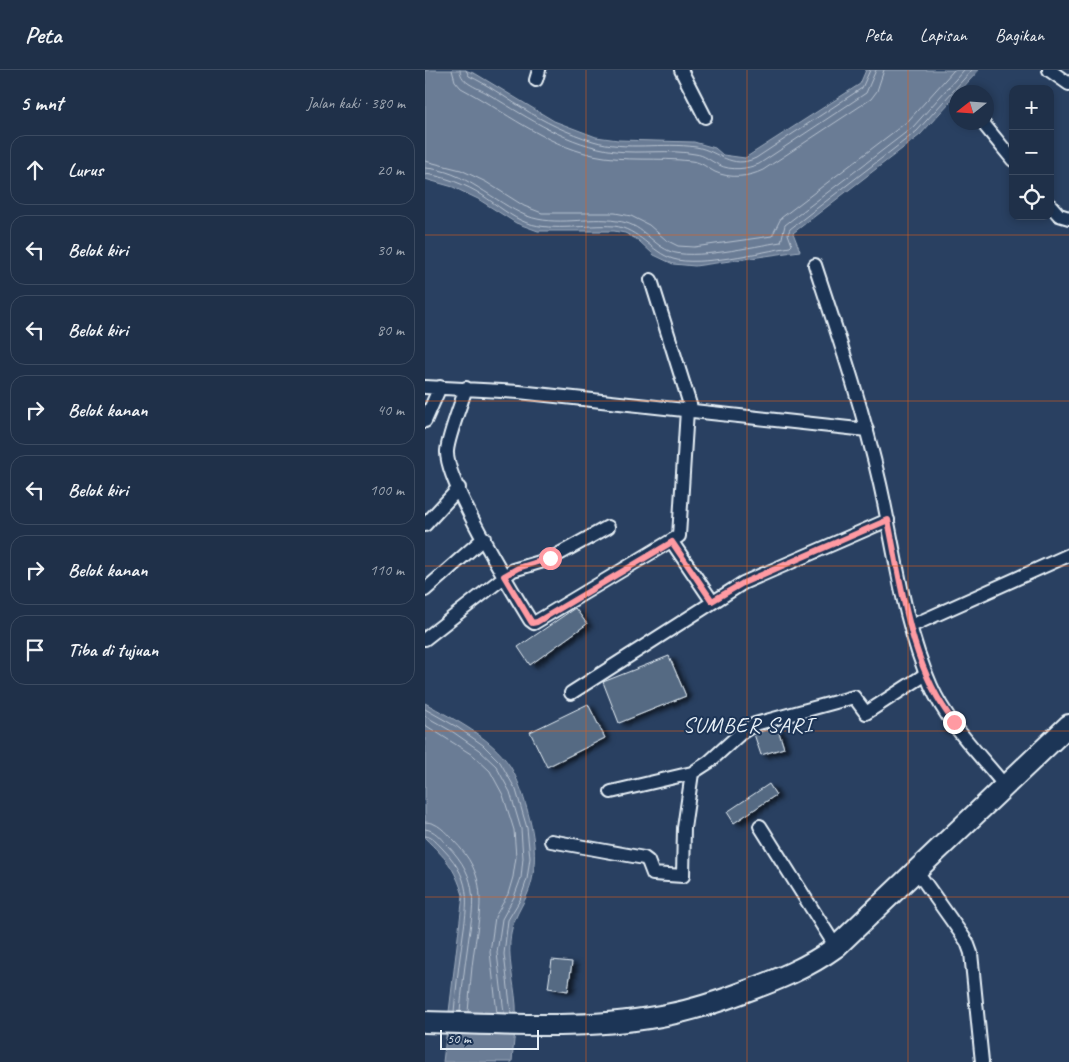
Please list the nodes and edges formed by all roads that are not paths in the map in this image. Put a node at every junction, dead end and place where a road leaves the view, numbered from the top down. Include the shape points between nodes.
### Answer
1 (681, 70) edge
2 (1049, 70) edge
3 (1069, 84) edge
4 (705, 117) dead end
5 (989, 130) edge
6 (1009, 155) edge
7 (1054, 209) edge
8 (1069, 218) edge
9 (815, 266) dead end
10 (651, 280) dead end
11 (425, 387) edge
12 (441, 387) junction
13 (465, 388) junction
14 (690, 410) junction
15 (425, 421) edge
16 (867, 430) junction
17 (459, 488) junction
18 (888, 520) junction
19 (425, 525) edge
20 (608, 527) dead end
21 (484, 538) junction
22 (672, 542) junction
23 (1069, 555) edge
24 (504, 576) junction
25 (425, 590) edge
26 (712, 601) junction
27 (911, 626) junction
28 (425, 639) edge
29 (926, 674) junction
30 (571, 693) dead end
31 (1069, 725) edge
32 (691, 773) junction
33 (1005, 786) junction
34 (611, 792) dead end
35 (760, 826) dead end
36 (551, 841) dead end
37 (916, 870) junction
38 (836, 947) junction
39 (425, 1022) edge
40 (982, 1062) edge

1 - 4 street
2 - 3 street
5 - 6 street
7 - 8 street
9 - 16 street via 852,374
10 - 14 street
11 - 12 street
12 - 13 street
12 - 15 street
13 - 14 street
13 - 17 street via 447,450 450,468
14 - 16 street
14 - 22 street via 680,533
16 - 18 street
17 - 19 street
17 - 21 street
18 - 26 street via 743,583
18 - 27 street
20 - 24 street via 558,555
21 - 24 street
21 - 25 street
22 - 24 street via 534,623
22 - 26 street
23 - 27 street
24 - 28 street
26 - 30 street
27 - 29 street
29 - 32 street via 866,713 854,697 755,724
29 - 33 street via 941,706
31 - 33 highway
32 - 34 street
32 - 36 street via 684,828 683,876 653,874 644,858
33 - 37 highway
35 - 38 street
37 - 38 highway
37 - 40 street via 967,942 971,953
38 - 39 highway via 813,964 780,979 670,1015 549,1025

